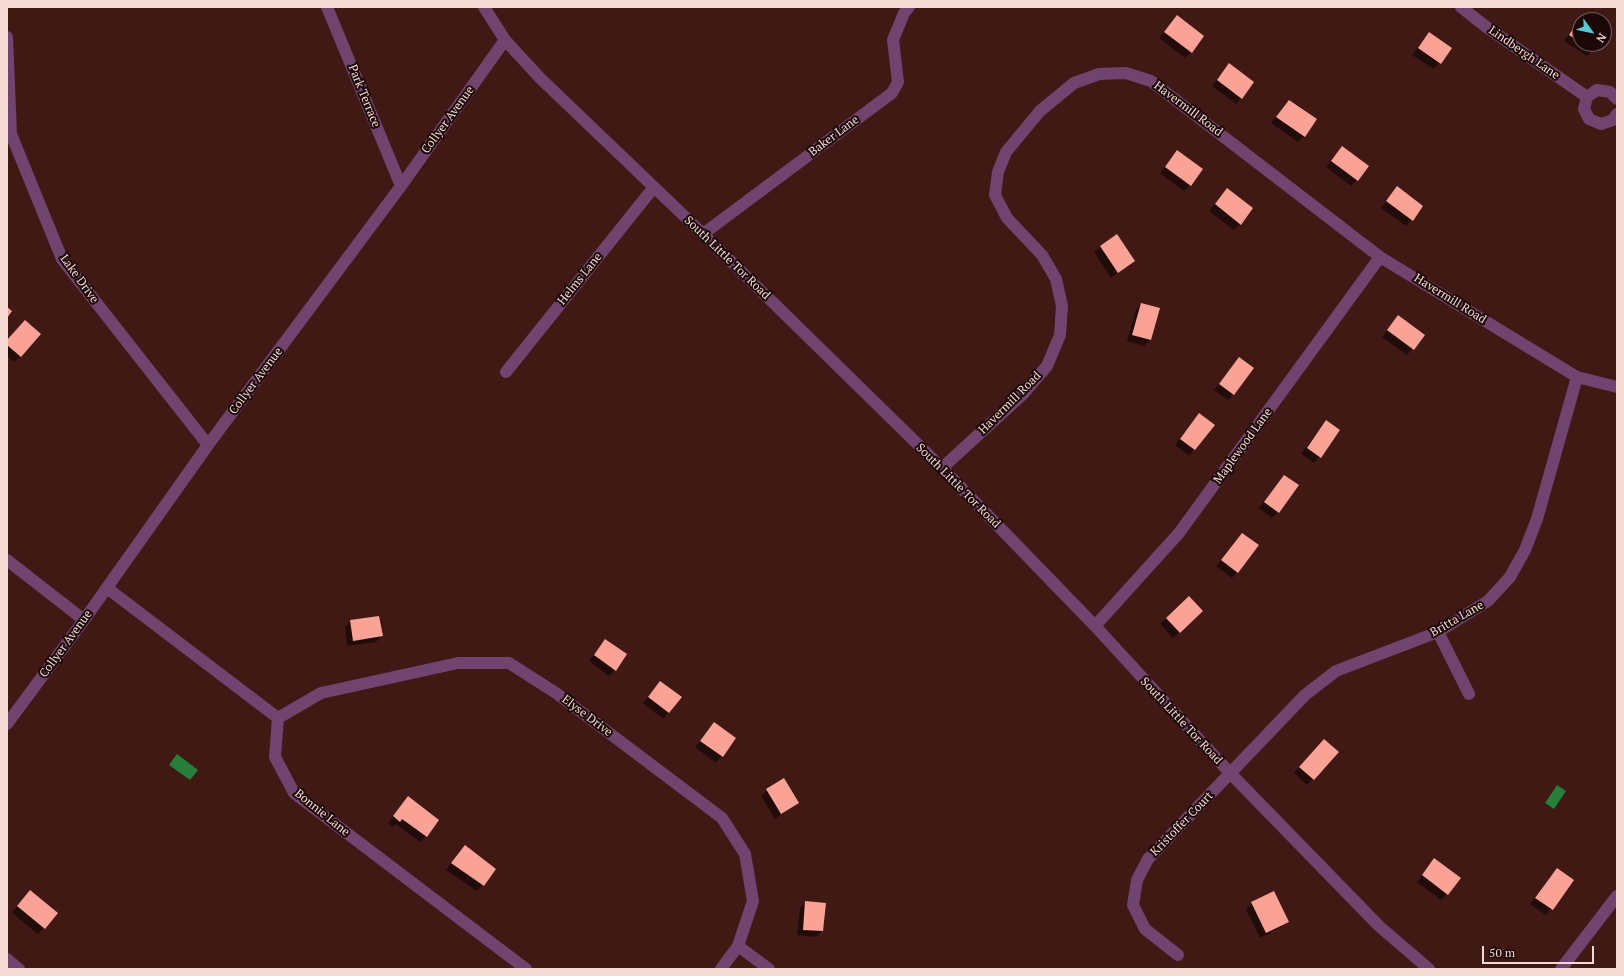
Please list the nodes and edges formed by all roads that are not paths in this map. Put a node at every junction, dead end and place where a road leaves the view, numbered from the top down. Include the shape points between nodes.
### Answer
1 (327, 7) edge
2 (909, 7) edge
3 (1461, 7) edge
4 (488, 10) edge
5 (7, 37) edge
6 (505, 40) junction
7 (1587, 97) junction
8 (1617, 100) edge
9 (1617, 114) edge
10 (8, 135) edge
11 (401, 186) junction
12 (654, 187) junction
13 (704, 234) junction
14 (1380, 256) junction
15 (506, 372) dead end
16 (1577, 377) junction
17 (1617, 387) edge
18 (208, 445) junction
19 (942, 468) junction
20 (7, 560) edge
21 (107, 588) junction
22 (84, 620) junction
23 (1095, 626) junction
24 (1438, 632) junction
25 (1469, 694) dead end
26 (278, 718) junction
27 (7, 724) edge
28 (1230, 773) junction
29 (1617, 896) edge
30 (738, 946) junction
31 (1178, 955) dead end
32 (7, 959) edge
33 (19, 969) edge
34 (526, 969) edge
35 (721, 969) edge
36 (769, 969) edge
37 (1429, 969) edge
38 (1561, 969) edge

1 - 11 street, Park Terrace
2 - 13 street, Baker Lane via 893,40 898,82 892,93
3 - 7 street, Lindbergh Lane
4 - 6 street, South Little Tor Road
5 - 10 street, Lake Drive
6 - 11 street, Collyer Avenue
6 - 12 street, South Little Tor Road via 540,78
7 - 8 street via 1591,92 1603,89
7 - 9 street via 1584,102 1586,114 1594,123 1607,123
10 - 18 street, Lake Drive via 62,259
11 - 18 street, Collyer Avenue
12 - 13 street, South Little Tor Road
12 - 15 street, Helms Lane
13 - 19 street, South Little Tor Road
14 - 16 street, Havermill Road
14 - 19 street, Havermill Road via 1151,81 1126,73 1099,74 1074,83 1040,111 1006,152 998,172 995,195 1007,218 1042,255 1056,279 1062,306 1060,335 1047,366 1023,394
14 - 23 street, Maplewood Lane via 1179,533
16 - 17 street, Havermill Road
16 - 24 street, Britta Lane via 1537,519 1525,550 1510,577 1488,601
18 - 21 street, Collyer Avenue
19 - 23 street, South Little Tor Road
20 - 22 street
21 - 22 street, Collyer Avenue
21 - 26 street
22 - 27 street, Collyer Avenue
23 - 28 street, South Little Tor Road
24 - 25 street
24 - 28 street, Britta Lane via 1336,672 1305,695
26 - 30 street, Elyse Drive via 321,693 458,663 509,663 556,693 722,818 744,854 753,901
26 - 34 street, Bonnie Lane via 275,756 294,793
28 - 31 street, Kristoffer Court via 1148,859 1137,880 1133,905 1145,929
28 - 37 street, South Little Tor Road via 1379,926
29 - 38 street
30 - 35 street, Elyse Drive
30 - 36 street
32 - 33 street

